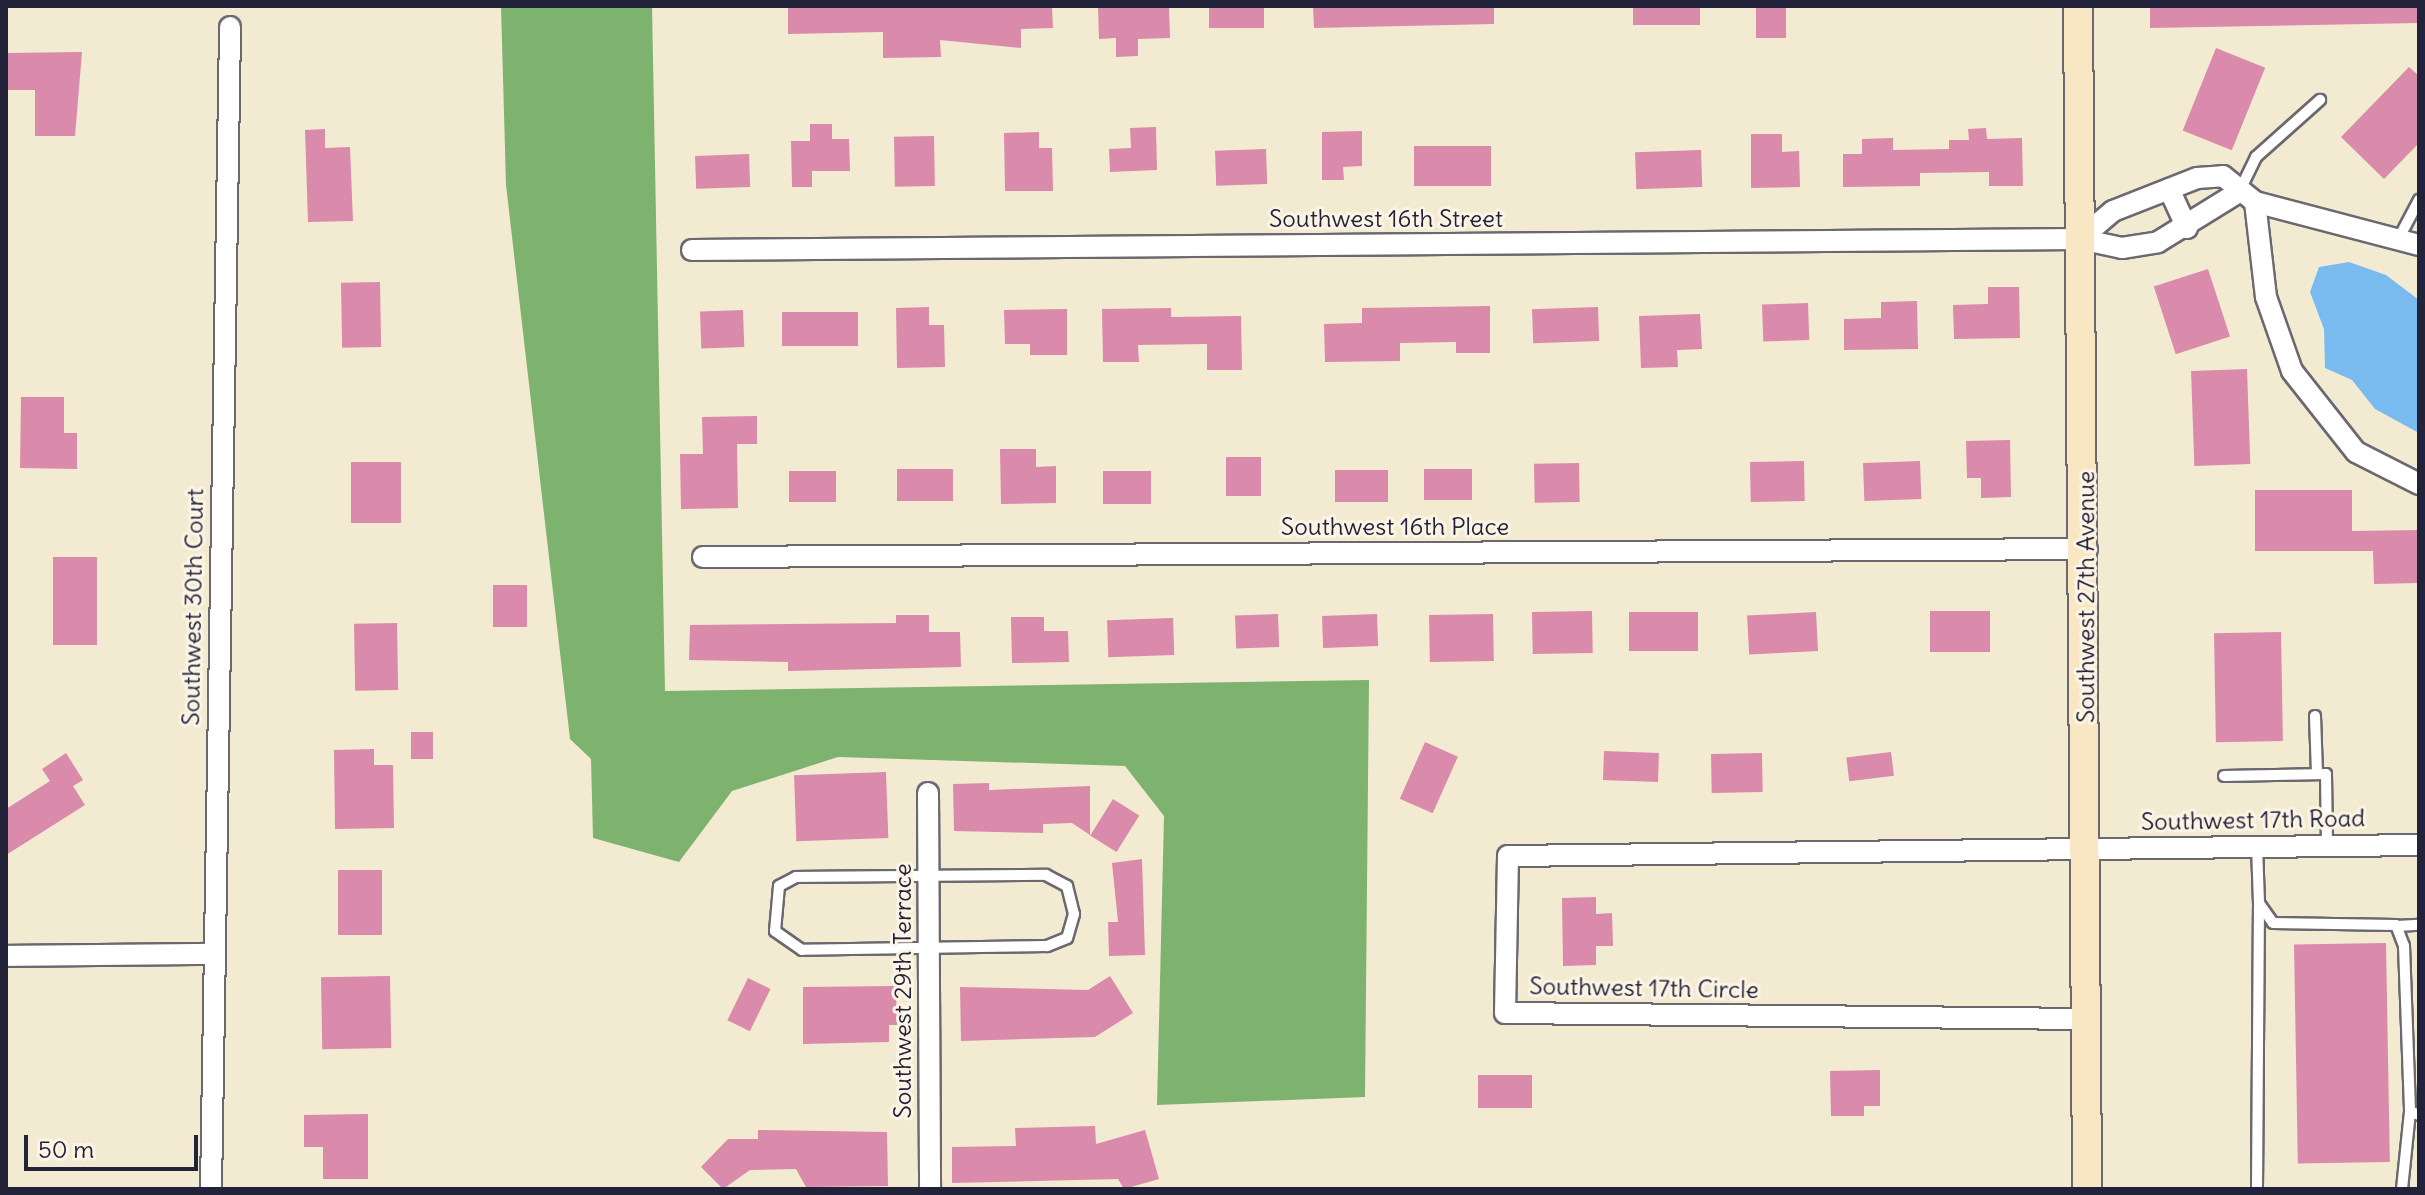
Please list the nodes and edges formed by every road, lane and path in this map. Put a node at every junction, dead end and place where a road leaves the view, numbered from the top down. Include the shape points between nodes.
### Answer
1 (2078, 6) edge
2 (230, 27) dead end
3 (2320, 100) dead end
4 (2169, 189) junction
5 (2247, 197) junction
6 (2419, 200) edge
7 (2187, 228) junction
8 (2080, 239) junction
9 (2410, 241) edge
10 (692, 250) dead end
11 (2419, 484) edge
12 (2087, 549) junction
13 (703, 557) dead end
14 (2315, 716) dead end
15 (2317, 774) junction
16 (2224, 776) dead end
17 (928, 793) dead end
18 (2419, 845) edge
19 (2257, 846) junction
20 (2327, 846) junction
21 (2087, 848) junction
22 (929, 876) junction
23 (2259, 903) junction
24 (2419, 925) edge
25 (2397, 926) junction
26 (929, 950) junction
27 (212, 954) junction
28 (6, 956) edge
29 (2087, 1019) junction
30 (2415, 1113) edge
31 (211, 1189) edge
32 (930, 1189) edge
33 (2087, 1189) edge
34 (2257, 1189) edge
35 (2402, 1189) edge

1 - 8 main road, Southwest 27th Avenue
2 - 27 street, Southwest 30th Court
3 - 5 lane via 2256,157
4 - 5 street via 2223,176
4 - 7 street
4 - 8 street via 2113,211
5 - 7 street, Southwest 16th Street
5 - 9 street
5 - 11 street via 2266,297 2292,371 2356,452
6 - 9 lane
7 - 8 street, Southwest 16th Street via 2122,248
8 - 10 street, Southwest 16th Street
8 - 12 main road, Southwest 27th Avenue
12 - 13 street, Southwest 16th Place
12 - 21 main road, Southwest 27th Avenue
14 - 15 lane
15 - 16 lane
15 - 20 lane via 2326,774
17 - 22 street, Southwest 29th Terrace
18 - 20 street, Southwest 17th Road
19 - 20 street, Southwest 17th Road
19 - 21 street, Southwest 17th Road
19 - 23 lane
21 - 29 main road, Southwest 27th Avenue
21 - 29 street, Southwest 17th Circle via 1508,856 1504,934 1505,1013
22 - 26 street, Southwest 29th Terrace
22 - 26 lane via 1046,875 1067,886 1074,914 1067,938 1047,946
22 - 26 lane via 796,877 779,886 773,905 775,931 802,950
23 - 25 lane via 2273,923
23 - 34 lane
24 - 25 lane
25 - 30 lane via 2404,946
26 - 32 street, Southwest 29th Terrace
27 - 28 street
27 - 31 street, Southwest 30th Court
29 - 33 main road, Southwest 27th Avenue
30 - 35 lane

